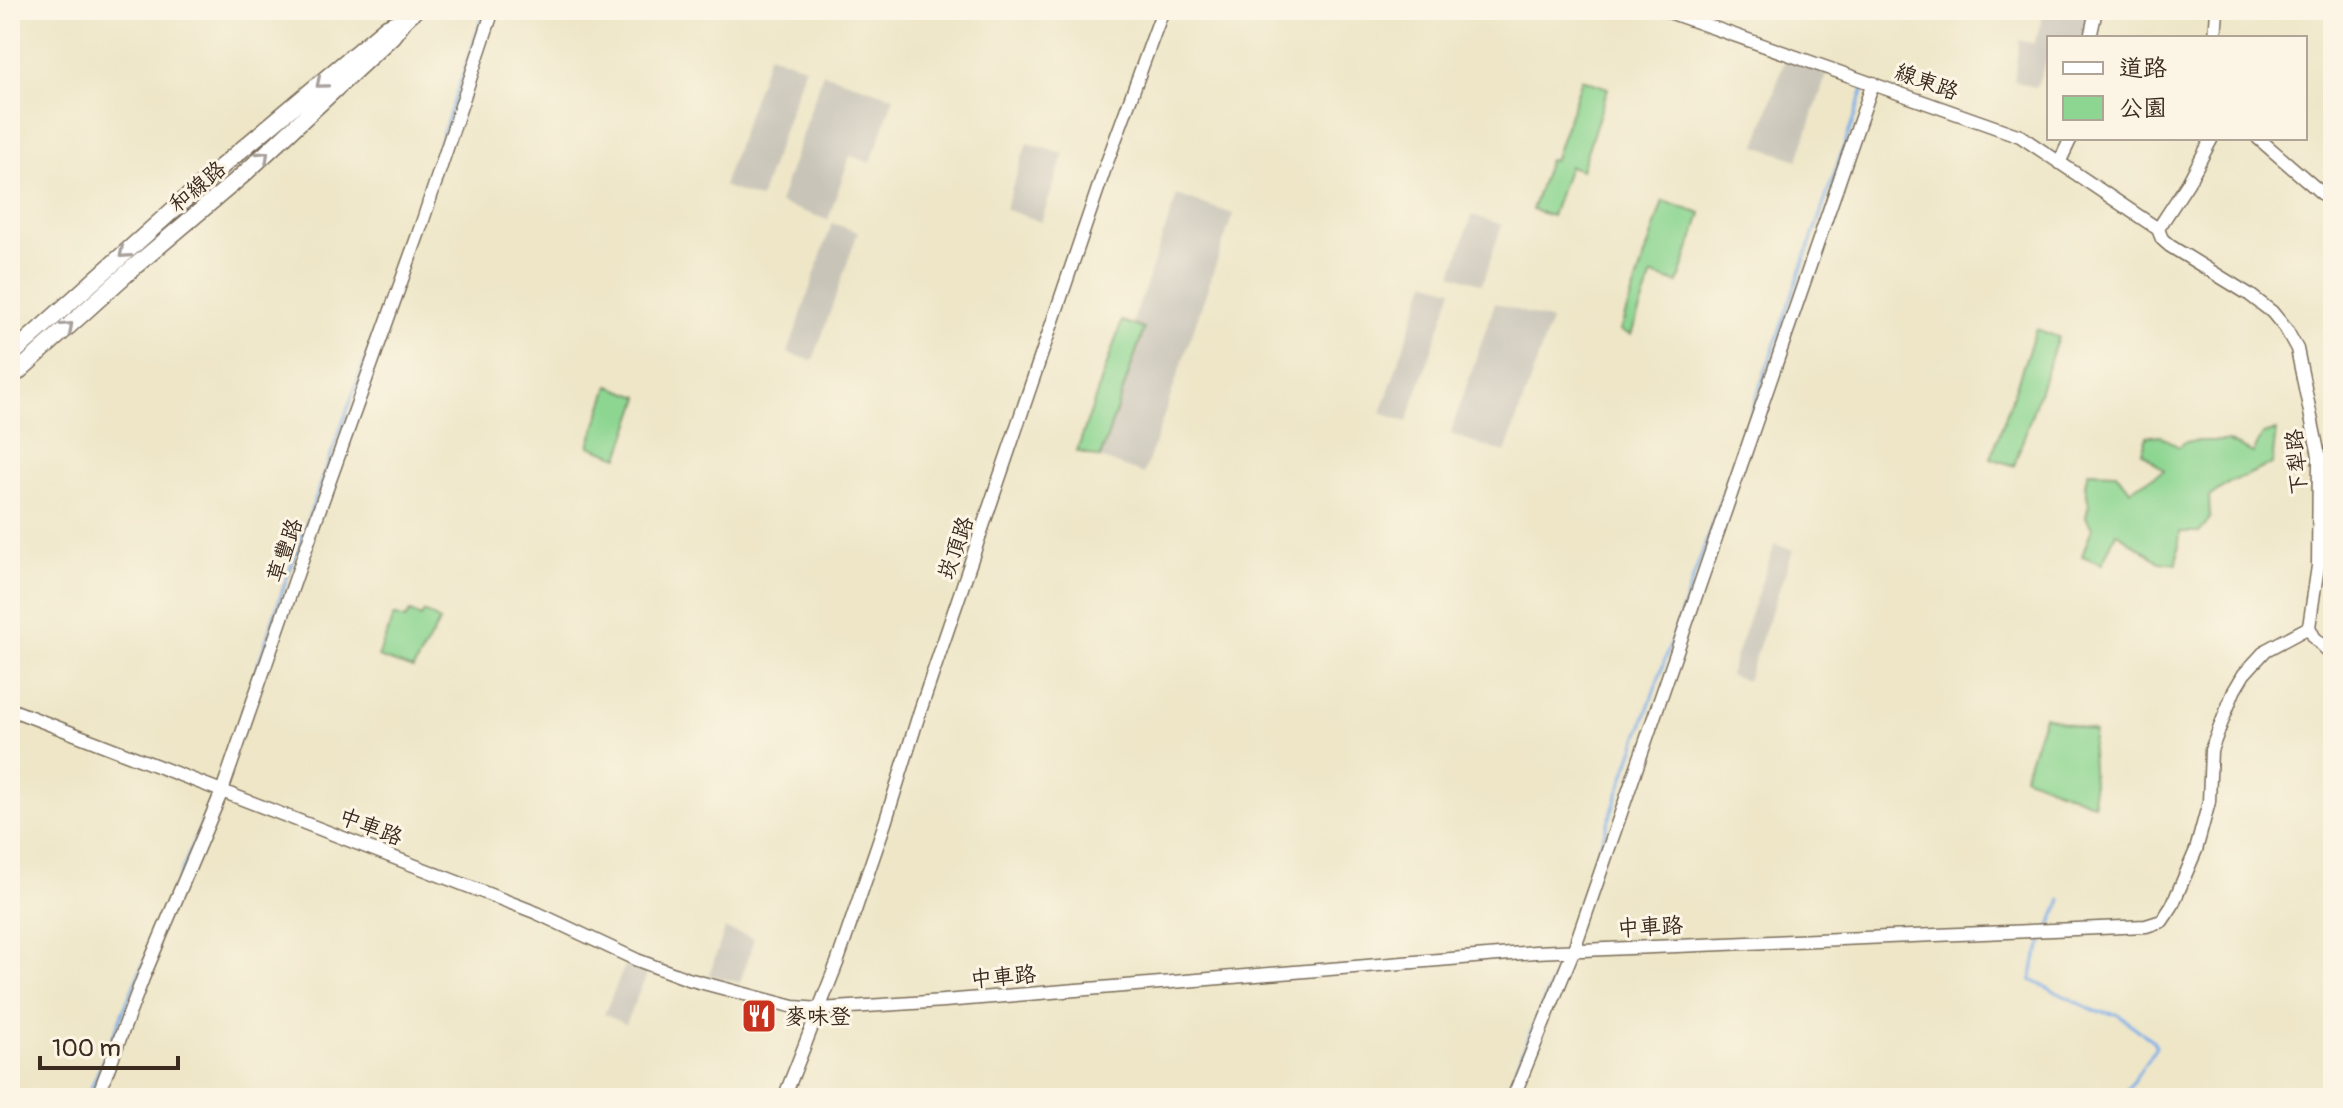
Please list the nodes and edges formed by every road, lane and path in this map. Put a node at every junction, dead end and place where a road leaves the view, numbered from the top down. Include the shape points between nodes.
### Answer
1 (493, 10) edge
2 (1163, 10) edge
3 (1663, 10) edge
4 (2096, 10) edge
5 (2217, 10) edge
6 (410, 14) edge
7 (2090, 36) edge
8 (2215, 36) edge
9 (1873, 83) junction
10 (2070, 140) edge
11 (2211, 140) edge
12 (2260, 140) edge
13 (2059, 163) junction
14 (2333, 203) edge
15 (2158, 229) junction
16 (10, 356) edge
17 (10, 379) edge
18 (2309, 627) junction
19 (2333, 656) edge
20 (10, 709) edge
21 (222, 791) junction
22 (1574, 949) junction
23 (820, 1009) junction
24 (97, 1098) edge
25 (784, 1098) edge
26 (1513, 1098) edge

1 - 21 street, 草豐路
2 - 23 street, 崁頂路
3 - 9 street, 線東路
4 - 7 street
5 - 8 street
6 -> 16 main road, 和線路 via 387,27 238,153
17 -> 6 main road, 和線路 via 244,174
9 - 13 street, 線東路 via 2020,136
9 - 22 street
10 - 13 street
11 - 15 street
12 - 14 street
13 - 15 street, 線東路
15 - 18 street, 下犁路 via 2170,246 2272,312 2297,349 2319,456 2318,566
18 - 19 street
18 - 22 street, 中車路 via 2266,650 2234,691 2211,750 2209,802 2200,837 2162,921 2054,931
20 - 21 street, 中車路
21 - 23 street, 中車路 via 537,913 663,970 794,1007
21 - 24 street, 草豐路
22 - 23 street, 中車路
22 - 26 street
23 - 25 street, 崁頂路

